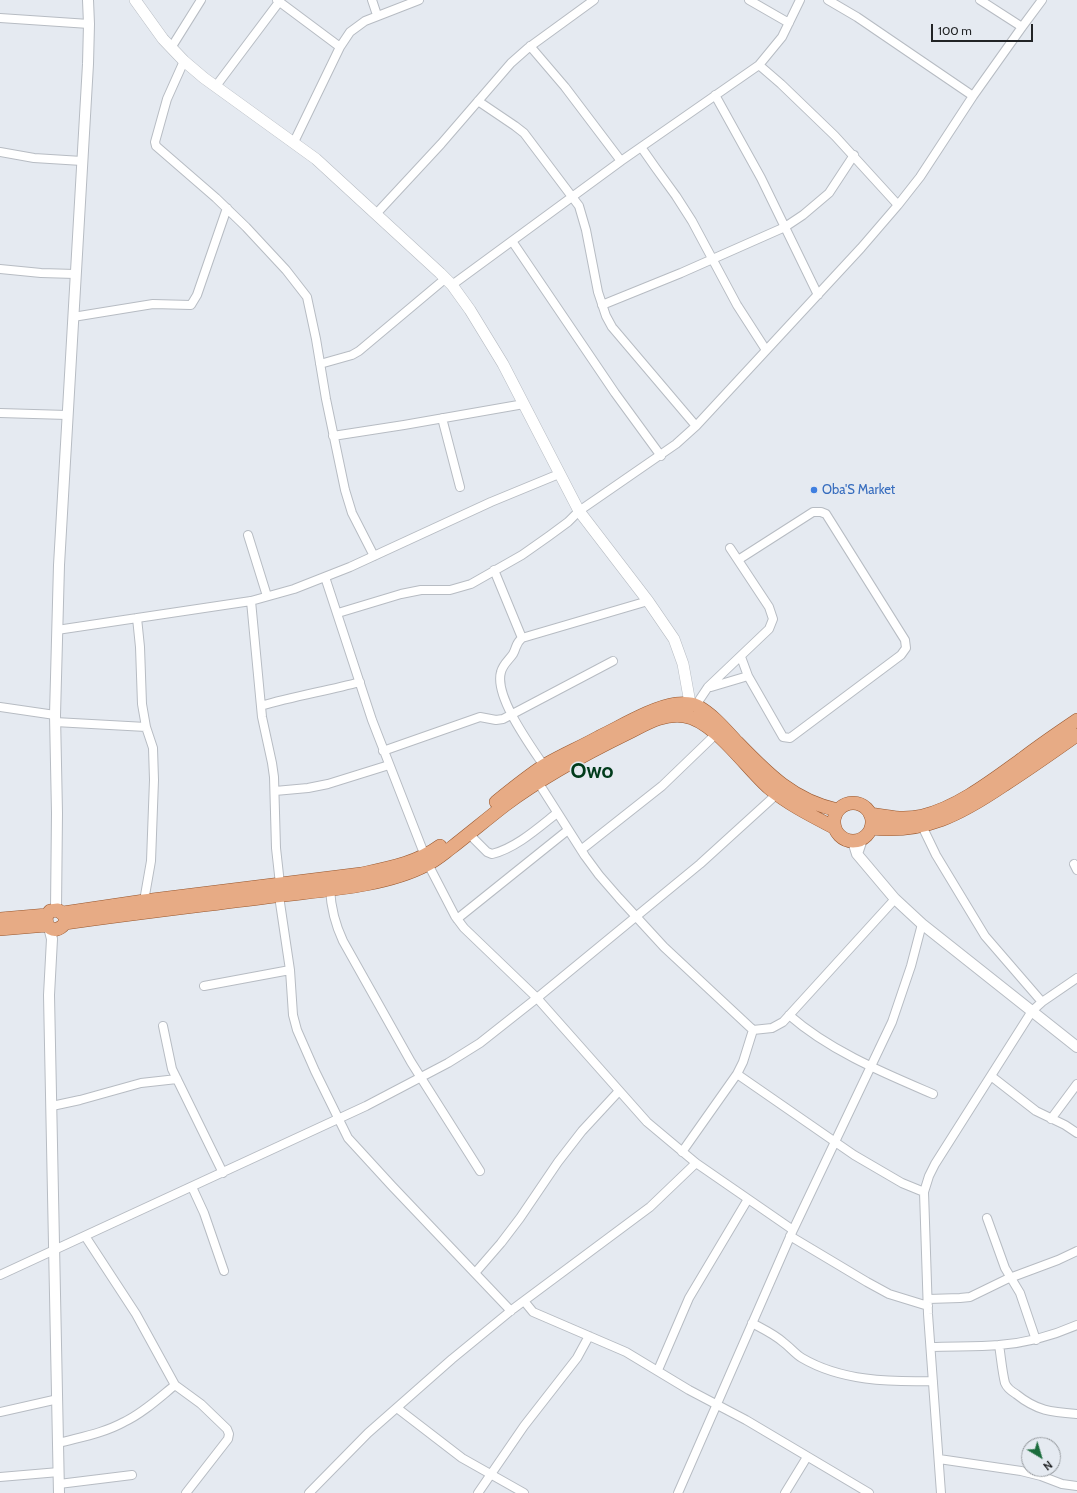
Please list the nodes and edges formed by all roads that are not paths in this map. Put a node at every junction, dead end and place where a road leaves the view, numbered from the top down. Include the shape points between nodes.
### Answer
1 (88, 0) edge
2 (135, 0) edge
3 (201, 0) edge
4 (372, 0) edge
5 (419, 0) edge
6 (594, 0) edge
7 (749, 0) edge
8 (800, 0) edge
9 (828, 0) edge
10 (980, 0) edge
11 (1042, 0) edge
12 (278, 1) edge
13 (377, 15) junction
14 (0, 18) edge
15 (790, 23) junction
16 (89, 24) junction
17 (1022, 27) junction
18 (530, 46) junction
19 (340, 47) junction
20 (170, 48) junction
21 (184, 61) junction
22 (759, 65) junction
23 (216, 86) junction
24 (715, 95) junction
25 (973, 96) junction
26 (478, 101) junction
27 (294, 142) junction
28 (641, 147) junction
29 (0, 152) edge
30 (854, 155) junction
31 (82, 161) junction
32 (621, 161) junction
33 (573, 197) junction
34 (898, 205) junction
35 (227, 208) junction
36 (376, 214) junction
37 (785, 226) junction
38 (512, 241) junction
39 (712, 260) junction
40 (0, 270) edge
41 (75, 274) junction
42 (449, 282) junction
43 (818, 295) junction
44 (602, 305) junction
45 (73, 317) junction
46 (766, 350) junction
47 (320, 364) junction
48 (524, 404) junction
49 (0, 413) edge
50 (67, 415) junction
51 (442, 418) junction
52 (696, 426) junction
53 (333, 436) junction
54 (661, 456) junction
55 (559, 474) junction
56 (460, 487) dead end
57 (579, 511) junction
58 (248, 535) dead end
59 (730, 548) dead end
60 (374, 556) junction
61 (738, 560) junction
62 (494, 570) junction
63 (325, 577) junction
64 (267, 596) junction
65 (251, 601) junction
66 (648, 601) junction
67 (338, 612) junction
68 (137, 618) junction
69 (57, 630) junction
70 (522, 638) junction
71 (741, 657) junction
72 (613, 661) dead end
73 (748, 676) junction
74 (360, 682) junction
75 (708, 687) junction
76 (693, 704) junction
77 (261, 706) junction
78 (0, 707) edge
79 (512, 714) junction
80 (55, 718) junction
81 (1077, 720) edge
82 (146, 727) junction
83 (716, 734) junction
84 (1077, 735) edge
85 (383, 751) junction
86 (562, 762) junction
87 (389, 765) junction
88 (544, 766) junction
89 (538, 782) junction
90 (275, 791) junction
91 (777, 794) junction
92 (838, 810) junction
93 (557, 813) junction
94 (870, 814) junction
95 (922, 826) junction
96 (835, 828) junction
97 (871, 828) junction
98 (568, 830) junction
99 (469, 834) junction
100 (858, 840) junction
101 (581, 850) junction
102 (426, 860) junction
103 (330, 889) junction
104 (279, 890) junction
105 (895, 899) junction
106 (144, 901) junction
107 (636, 917) junction
108 (0, 919) edge
109 (457, 919) junction
110 (54, 923) junction
111 (922, 924) junction
112 (0, 930) edge
113 (290, 970) junction
114 (1077, 978) edge
115 (204, 986) dead end
116 (536, 998) junction
117 (1042, 1002) junction
118 (1032, 1011) junction
119 (789, 1015) junction
120 (163, 1026) dead end
121 (753, 1030) junction
122 (1077, 1047) edge
123 (871, 1066) junction
124 (737, 1074) junction
125 (991, 1076) junction
126 (422, 1078) junction
127 (177, 1079) junction
128 (1077, 1084) edge
129 (619, 1091) junction
130 (933, 1094) dead end
131 (52, 1106) junction
132 (338, 1119) junction
133 (1051, 1119) junction
134 (1077, 1134) edge
135 (835, 1141) junction
136 (682, 1152) junction
137 (696, 1163) junction
138 (480, 1171) dead end
139 (222, 1174) junction
140 (192, 1187) junction
141 (924, 1192) junction
142 (748, 1199) junction
143 (987, 1218) dead end
144 (791, 1233) junction
145 (85, 1236) junction
146 (54, 1249) junction
147 (1077, 1251) edge
148 (224, 1271) dead end
149 (475, 1273) junction
150 (0, 1275) edge
151 (1011, 1277) junction
152 (524, 1301) junction
153 (928, 1302) junction
154 (511, 1311) junction
155 (752, 1323) junction
156 (1077, 1325) edge
157 (589, 1336) junction
158 (1036, 1340) junction
159 (999, 1345) junction
160 (931, 1347) junction
161 (658, 1370) junction
162 (933, 1381) junction
163 (175, 1385) junction
164 (58, 1399) junction
165 (716, 1405) junction
166 (397, 1408) junction
167 (0, 1412) edge
168 (1077, 1414) edge
169 (59, 1443) junction
170 (807, 1456) junction
171 (939, 1459) junction
172 (59, 1472) junction
173 (490, 1474) junction
174 (132, 1475) dead end
175 (0, 1477) edge
176 (1077, 1486) edge
177 (59, 1488) edge
178 (186, 1493) edge
179 (309, 1493) edge
180 (478, 1493) edge
181 (524, 1493) edge
182 (678, 1493) edge
183 (785, 1493) edge
184 (870, 1493) edge
185 (941, 1493) edge

1 - 16 street
2 - 20 main road
3 - 20 street
4 - 13 street
5 - 13 street
6 - 18 street
7 - 15 street
8 - 15 street
9 - 25 street
10 - 17 street
11 - 17 street
12 - 19 street
12 - 23 street
13 - 19 street via 350,32
14 - 16 street
15 - 22 street via 775,47
16 - 31 street
17 - 25 street
18 - 26 street via 511,63
18 - 32 street via 565,87
19 - 27 street
20 - 21 main road
21 - 23 main road
21 - 35 street via 167,99 156,146
22 - 24 street
22 - 30 street
23 - 27 main road
24 - 28 street
24 - 37 street
25 - 34 street via 924,171
26 - 33 street via 524,133
26 - 36 street
27 - 36 main road
28 - 32 street
28 - 39 street via 684,208
29 - 31 street via 34,158
30 - 34 street
30 - 37 street via 829,193 803,216
31 - 41 street
32 - 33 street
33 - 38 street
33 - 44 street via 584,219
34 - 43 street
35 - 45 street via 197,295 191,305 153,304
35 - 47 street via 264,245 307,297
36 - 42 main road
37 - 39 street
37 - 43 street
38 - 42 street
38 - 54 street
39 - 44 street
39 - 46 street
40 - 41 street
41 - 45 street
42 - 47 street via 359,351
42 - 48 main road via 483,330
43 - 46 street
44 - 52 street via 612,327
45 - 50 street
46 - 52 street
47 - 53 street
48 - 51 street
48 - 55 main road
49 - 50 street
50 - 69 street
51 - 53 street
51 - 56 street
52 - 54 street
53 - 60 street via 352,513
54 - 57 street
55 - 57 main road
55 - 60 street
57 - 62 street via 522,555
57 - 66 main road
58 - 64 street
59 - 61 street
60 - 63 street
61 - 71 street via 769,607 773,619 769,629
61 - 73 street via 813,512 826,514 905,640 906,648 901,656 790,738 783,736
62 - 67 street via 471,584 450,590 421,590
62 - 70 street
63 - 64 street
63 - 67 street
64 - 65 street
65 - 68 street
65 - 77 street
66 - 70 street
66 - 76 main road via 667,627 679,650
67 - 74 street
68 - 69 street
68 - 82 street via 142,704
69 - 80 street
70 - 79 street via 503,666 500,677 502,695
71 - 73 street
71 - 75 street
72 - 79 street
73 - 75 street
74 - 77 street
74 - 85 street
75 - 76 street
76 - 86 main road via 666,706 630,721
76 - 92 main road via 712,715 787,789 822,807
77 - 90 street
78 - 80 street
79 - 85 street via 496,720 471,720
79 - 88 street
80 - 82 street
80 - 110 street via 57,813
81 - 94 main road via 982,788 950,805 915,817 892,818
82 - 106 street via 153,748 154,780 151,861
83 - 86 main road via 695,718 666,716 645,723
83 - 91 main road via 766,786
83 - 101 street via 662,786
84 - 95 main road via 974,805 956,815
85 - 87 street
86 - 88 main road
86 - 89 main road
87 - 90 street via 328,784
87 - 102 street
88 - 102 main road via 503,796
89 - 93 street
89 - 99 main road
90 - 104 street
91 - 96 main road
91 - 107 street via 700,864
92 - 94 main road via 846,804 856,803
92 - 96 main road via 834,818
93 - 98 street
93 - 99 street via 528,836 492,854
94 - 97 main road
95 - 97 main road via 887,830
95 - 117 street via 936,855 985,936
96 - 100 main road via 840,836 848,840
97 - 100 main road
98 - 101 street
98 - 109 street
99 - 102 main road
100 - 105 street via 857,854
101 - 107 street
102 - 103 main road via 399,876
102 - 104 main road
102 - 109 street
103 - 104 main road
103 - 126 street via 330,904 341,937 379,1008
104 - 106 main road
104 - 110 main road via 143,912
104 - 113 street
105 - 111 street
105 - 119 street
106 - 110 main road
107 - 116 street
107 - 121 street via 664,947
108 - 110 main road
109 - 116 street
110 - 112 main road
110 - 131 street via 49,994
111 - 118 street
111 - 123 street via 892,1022
113 - 115 street
113 - 132 street via 293,1015 297,1030
114 - 117 street
116 - 126 street via 480,1043
116 - 129 street
117 - 118 street
118 - 122 street
118 - 125 street
119 - 121 street via 772,1028
119 - 123 street via 812,1034
120 - 127 street via 172,1069
121 - 124 street
123 - 130 street
123 - 135 street
124 - 135 street
124 - 136 street
125 - 133 street via 1036,1111
125 - 141 street via 935,1164
126 - 132 street
126 - 138 street
127 - 131 street via 140,1083
127 - 139 street
128 - 133 street
129 - 136 street via 646,1122
129 - 149 street via 558,1162 520,1218
131 - 146 street
132 - 139 street
132 - 149 street via 348,1138 361,1153
133 - 134 street
135 - 141 street via 871,1166
135 - 144 street
136 - 137 street
137 - 142 street
137 - 152 street via 650,1207
139 - 140 street
140 - 145 street
140 - 148 street
141 - 153 street
142 - 144 street
142 - 161 street via 689,1298
143 - 151 street via 1000,1258
144 - 153 street via 884,1291 908,1301
144 - 155 street
145 - 146 street
145 - 163 street via 136,1314
146 - 150 street
146 - 164 street
147 - 151 street
149 - 154 street
151 - 153 street via 970,1297
151 - 158 street via 1020,1293
152 - 154 street
152 - 157 street via 533,1312
153 - 160 street
154 - 166 street
155 - 162 street via 785,1343 799,1357 827,1370 844,1375 898,1382
155 - 165 street
156 - 158 street
157 - 161 street via 626,1352
157 - 173 street via 578,1358
158 - 159 street
159 - 160 street
159 - 168 street via 1009,1389 1035,1407
160 - 162 street
161 - 165 street
162 - 171 street
163 - 169 street via 125,1422
163 - 178 street via 201,1404 229,1434 228,1439
164 - 167 street
164 - 169 street
165 - 170 street
165 - 182 street
166 - 173 street via 445,1446
166 - 179 street via 368,1433
169 - 172 street
170 - 183 street
170 - 184 street
171 - 176 street via 1022,1471 1062,1484
171 - 185 street
172 - 175 street
172 - 177 street
173 - 180 street
173 - 181 street
174 - 177 street

